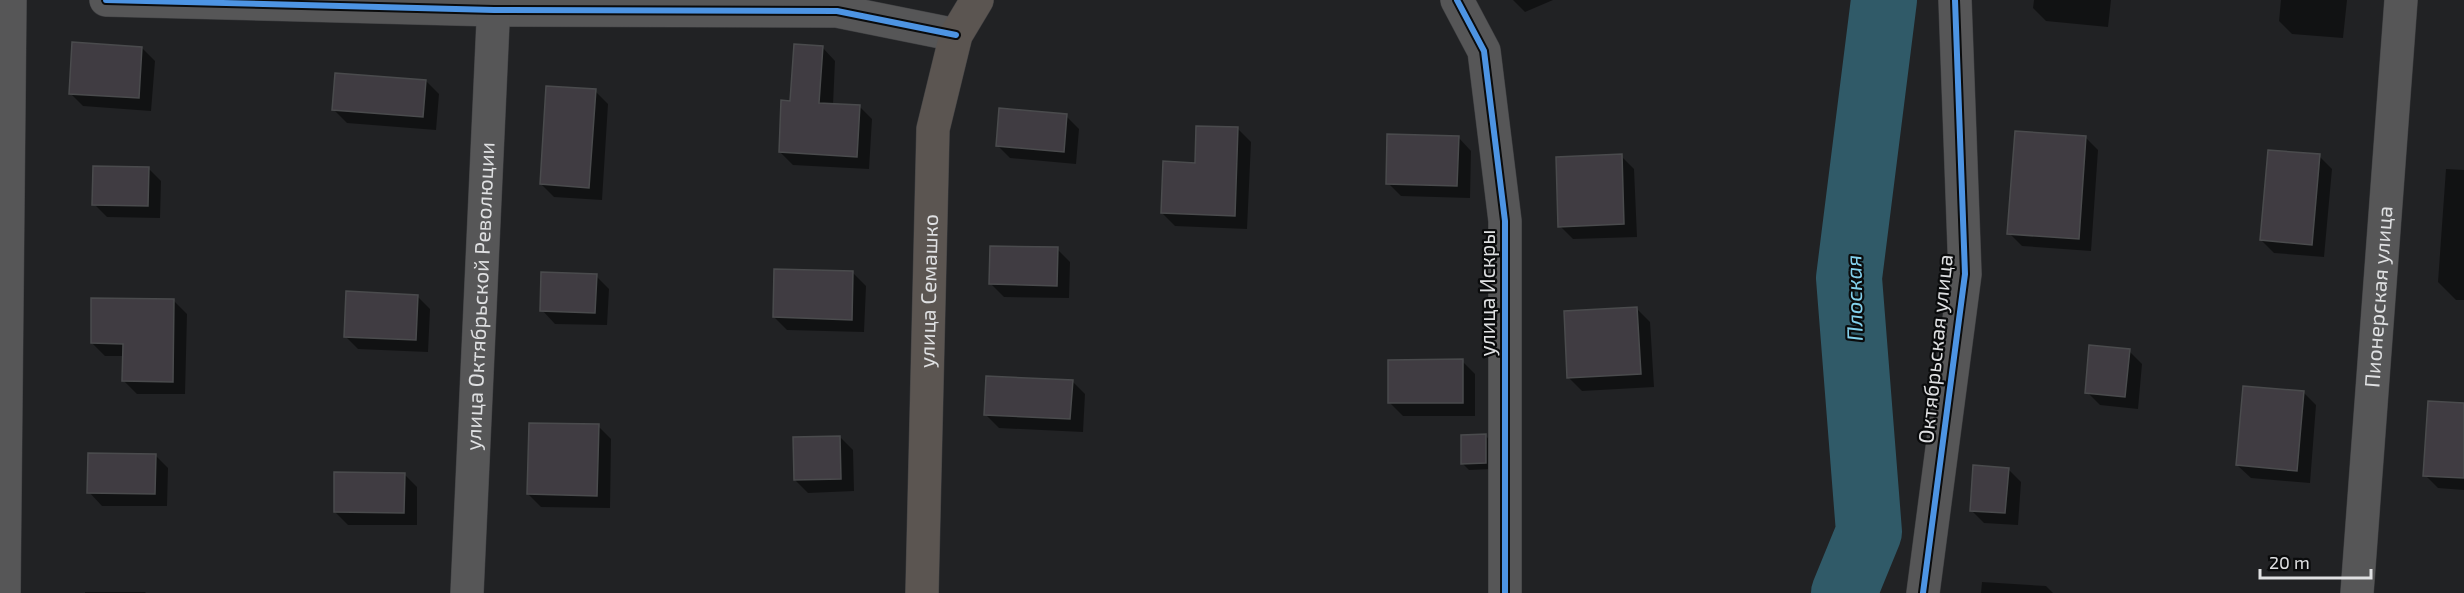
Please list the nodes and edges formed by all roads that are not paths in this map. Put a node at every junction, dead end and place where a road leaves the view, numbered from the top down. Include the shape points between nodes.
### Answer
1 (10, 0) edge
2 (106, 0) edge
3 (977, 0) edge
4 (1457, 0) edge
5 (1956, 0) edge
6 (2401, 0) edge
7 (494, 5) edge
8 (956, 35) junction
9 (4, 593) edge
10 (467, 593) edge
11 (922, 593) edge
12 (1505, 593) edge
13 (1923, 593) edge
14 (2357, 593) edge

1 - 9 street
2 - 7 street
3 - 8 main road, улица Семашко
4 - 12 street, улица Искры via 1484,51 1505,221
5 - 13 street, Октябрьская улица via 1965,274
6 - 14 street, Пионерская улица
7 - 8 street via 837,11
7 - 10 street, улица Октябрьской Революции
8 - 11 main road, улица Семашко via 933,129

